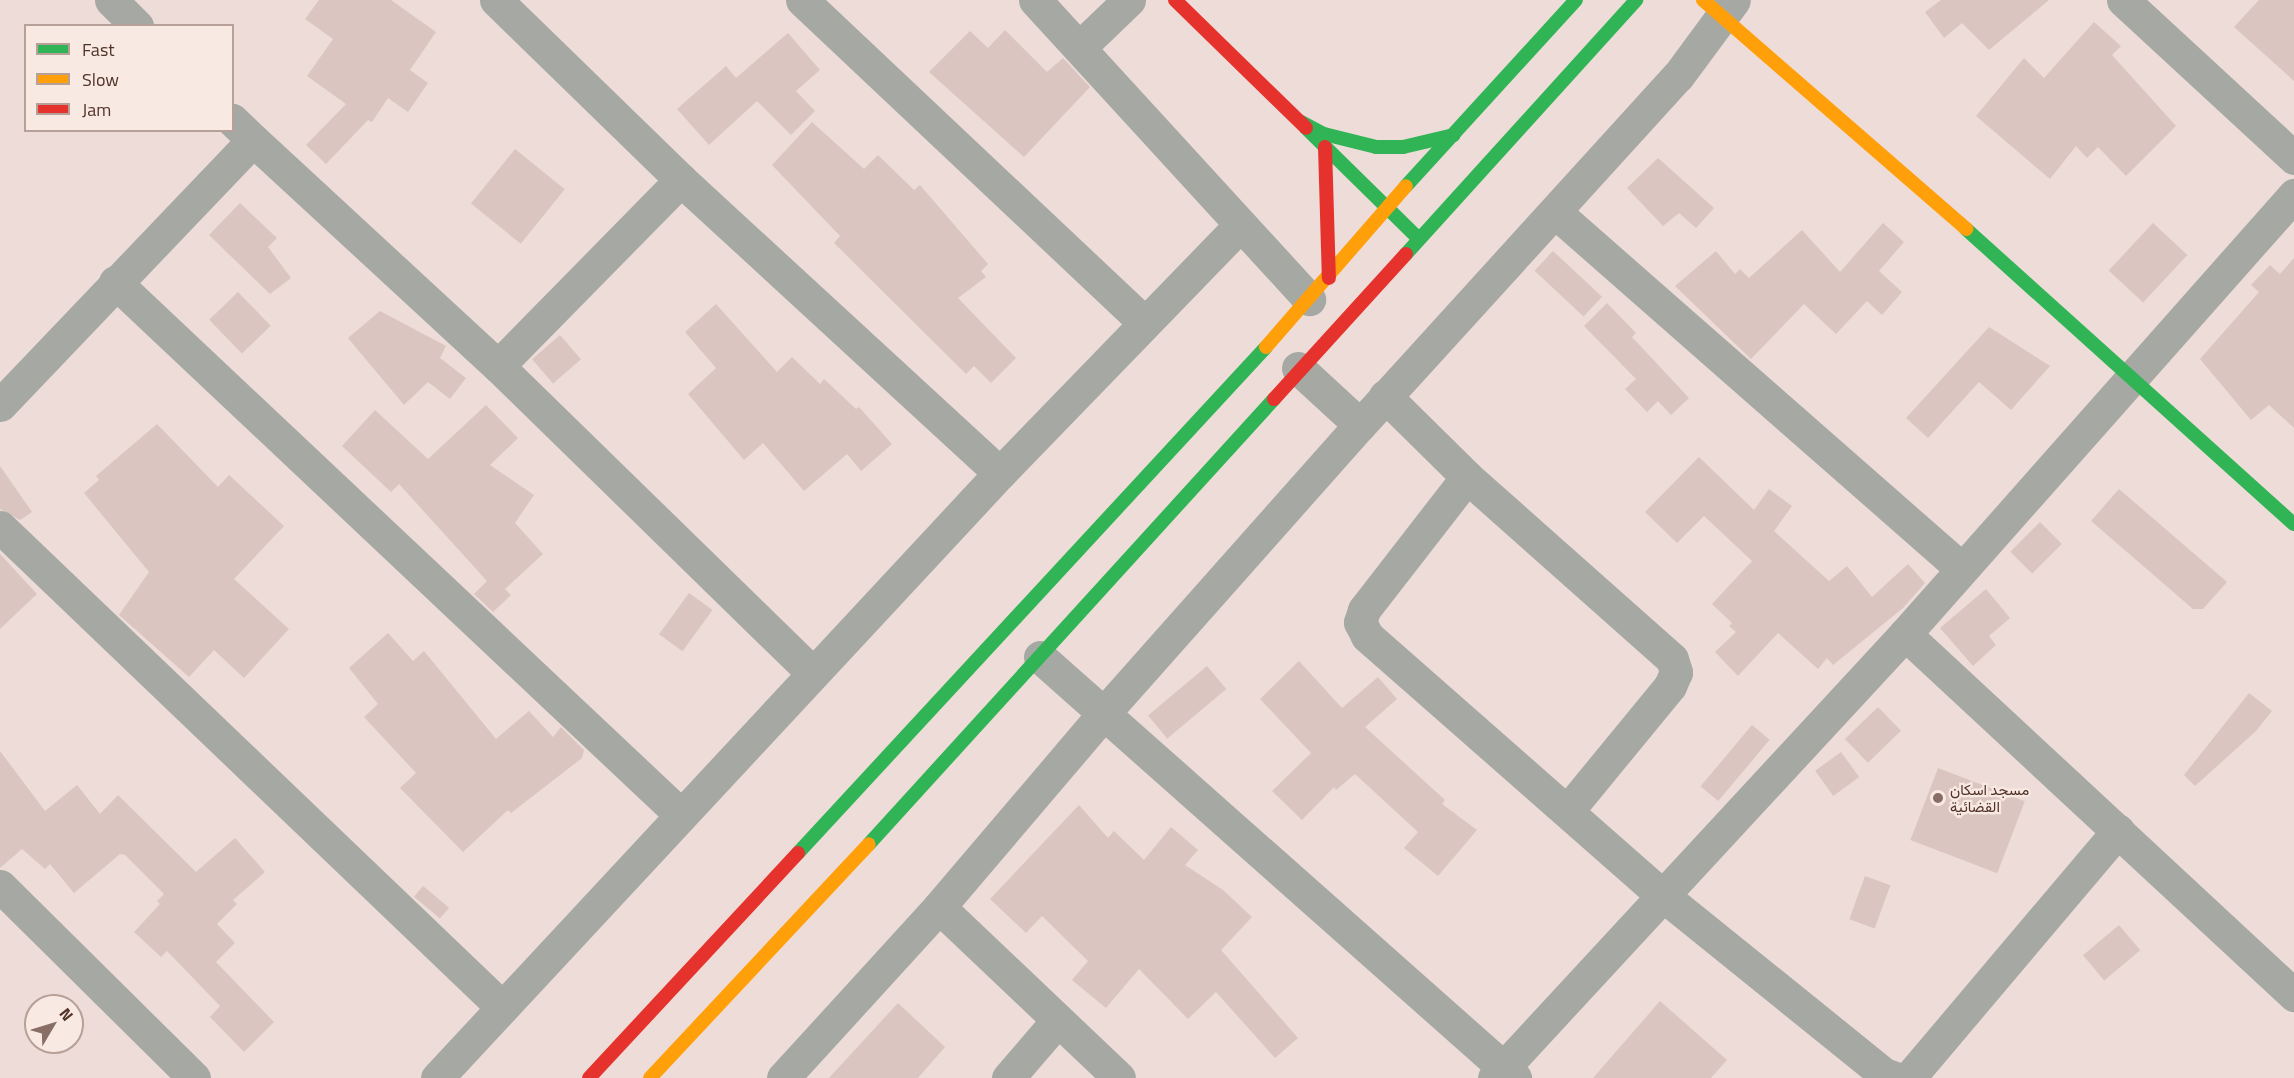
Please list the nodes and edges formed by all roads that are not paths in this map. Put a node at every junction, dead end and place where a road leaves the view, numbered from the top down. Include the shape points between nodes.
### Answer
1 (111, 0) edge
2 (496, 0) edge
3 (802, 0) edge
4 (1035, 0) edge
5 (1129, 0) edge
6 (1175, 0) edge
7 (1576, 0) edge
8 (1636, 0) edge
9 (2123, 0) edge
10 (1720, 5) edge
11 (135, 24) edge
12 (1080, 47) junction
13 (1301, 122) junction
14 (243, 130) edge
15 (1454, 135) junction
16 (1325, 147) junction
17 (2294, 158) edge
18 (681, 180) junction
19 (2294, 195) edge
20 (1386, 208) junction
21 (1555, 212) junction
22 (1239, 226) junction
23 (1419, 239) junction
24 (115, 282) junction
25 (1319, 288) junction
26 (1145, 323) junction
27 (498, 366) junction
28 (1298, 368) junction
29 (2133, 377) junction
30 (1385, 396) junction
31 (0, 405) edge
32 (1360, 424) junction
33 (1000, 473) junction
34 (1467, 477) junction
35 (2294, 524) edge
36 (0, 527) edge
37 (1962, 569) junction
38 (1905, 634) junction
39 (1041, 657) junction
40 (813, 673) junction
41 (1104, 713) junction
42 (1568, 810) junction
43 (680, 814) junction
44 (2118, 831) junction
45 (0, 886) edge
46 (1660, 894) junction
47 (939, 907) junction
48 (2294, 995) edge
49 (502, 1007) junction
50 (1057, 1021) junction
51 (1504, 1074) edge
52 (194, 1078) edge
53 (437, 1078) edge
54 (589, 1078) edge
55 (650, 1078) edge
56 (783, 1078) edge
57 (1008, 1078) edge
58 (1119, 1078) edge
59 (1895, 1078) edge
60 (1909, 1078) edge

1 - 11 street
2 - 18 street
3 - 26 street
4 - 12 street
5 - 12 street
6 - 13 main road
7 - 15 main road
8 - 23 main road
9 - 17 street
10 - 21 street via 1678,76
10 - 29 main road
12 - 22 street
13 - 15 main road via 1324,134 1376,147 1402,147
13 - 16 main road
14 - 24 street
14 - 27 street
15 - 20 main road
16 - 20 main road
16 - 25 main road
18 - 27 street
18 - 33 street
19 - 29 street
20 - 23 main road
20 - 25 main road
21 - 30 street
21 - 37 street
22 - 25 street
22 - 26 street
23 - 28 main road
24 - 31 street
24 - 43 street
25 - 54 main road via 852,798
26 - 33 street
27 - 40 street
28 - 32 street
28 - 39 main road
29 - 35 main road
29 - 37 street
30 - 32 street
30 - 34 street
32 - 41 street
33 - 40 street
34 - 42 street via 1364,610 1360,622 1367,636
34 - 42 street via 1672,659 1676,672 1670,686
36 - 49 street
37 - 38 street
38 - 44 street
38 - 46 street
39 - 41 street
39 - 55 main road
40 - 43 street
41 - 47 street
41 - 51 street
42 - 46 street
43 - 49 street
44 - 48 street
44 - 60 street
45 - 52 street
46 - 51 street
46 - 59 street via 1884,1074
47 - 50 street
47 - 56 street
49 - 53 street
50 - 57 street
50 - 58 street

